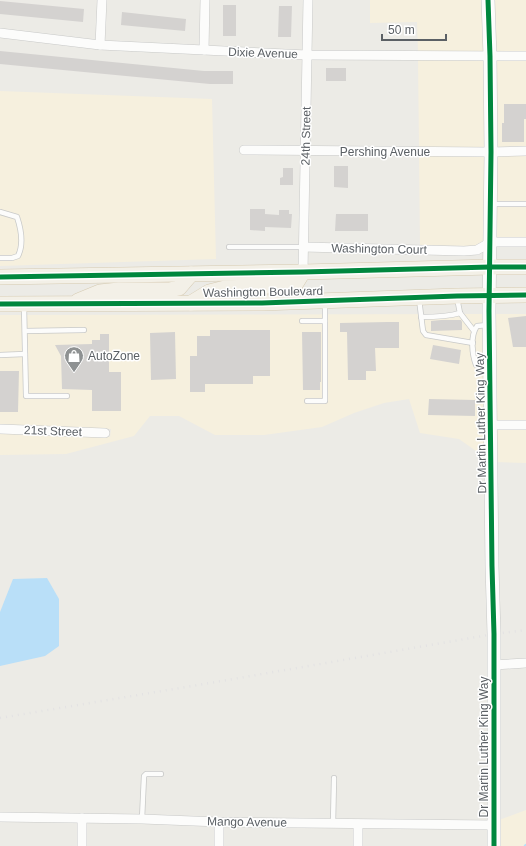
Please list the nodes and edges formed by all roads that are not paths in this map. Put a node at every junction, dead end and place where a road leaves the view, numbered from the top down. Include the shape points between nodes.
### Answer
1 (102, 0) edge
2 (205, 0) edge
3 (308, 0) edge
4 (488, 0) edge
5 (0, 33) edge
6 (100, 45) junction
7 (204, 50) junction
8 (307, 54) junction
9 (490, 56) junction
10 (526, 56) edge
11 (244, 150) dead end
12 (306, 151) junction
13 (526, 151) edge
14 (491, 152) junction
15 (490, 204) junction
16 (526, 204) edge
17 (1, 213) edge
18 (491, 242) junction
19 (526, 242) edge
20 (229, 247) dead end
21 (303, 247) junction
22 (0, 258) edge
23 (490, 266) junction
24 (526, 267) edge
25 (303, 272) junction
26 (191, 274) junction
27 (0, 277) edge
28 (489, 295) junction
29 (526, 295) edge
30 (457, 296) junction
31 (419, 298) junction
32 (325, 301) junction
33 (0, 304) edge
34 (24, 304) junction
35 (74, 304) junction
36 (191, 304) junction
37 (460, 313) junction
38 (421, 317) junction
39 (302, 321) dead end
40 (325, 321) junction
41 (490, 324) junction
42 (84, 330) dead end
43 (25, 331) junction
44 (474, 331) junction
45 (472, 343) junction
46 (25, 354) junction
47 (0, 355) edge
48 (490, 368) junction
49 (67, 396) dead end
50 (306, 401) dead end
51 (491, 425) junction
52 (526, 425) edge
53 (0, 429) edge
54 (106, 433) dead end
55 (526, 663) edge
56 (494, 665) junction
57 (161, 774) dead end
58 (334, 778) dead end
59 (0, 817) edge
60 (82, 818) junction
61 (142, 819) junction
62 (219, 822) junction
63 (333, 824) junction
64 (358, 824) junction
65 (494, 825) junction
66 (82, 846) edge
67 (219, 846) edge
68 (358, 846) edge
69 (494, 846) edge

1 - 6 street
2 - 7 street
3 - 8 street, 24th Street
4 - 9 street, Dr Martin Luther King Way
5 - 6 street, Dixie Avenue
6 - 7 street, Dixie Avenue
7 - 8 street, Dixie Avenue
8 - 9 street, Dixie Avenue
8 - 12 street, 24th Street
9 - 10 street, Dixie Avenue
9 - 14 street, Dr Martin Luther King Way
11 - 12 street, Pershing Avenue
12 - 14 street, Pershing Avenue
12 - 21 street, 24th Street
13 - 14 street, Pershing Avenue
14 - 15 street, Dr Martin Luther King Way
15 - 16 lane
15 - 18 street, Dr Martin Luther King Way
17 - 22 lane via 17,217 21,227 21,250 18,256
18 - 19 street, Washington Court
18 - 21 street, Washington Court via 477,250
18 - 23 street, Dr Martin Luther King Way
20 - 21 lane, Washington Court
21 - 25 street, 24th Street
23 - 24 main road, Washington Boulevard
23 - 25 main road, Washington Boulevard
23 - 28 street, Dr Martin Luther King Way
25 - 26 main road, Washington Boulevard
25 - 36 main road via 295,285 225,288 209,292
26 - 27 main road, Washington Boulevard
26 - 35 main road via 179,288 100,292
28 - 29 main road, Washington Boulevard
28 - 30 main road, Washington Boulevard
28 - 41 street, Dr Martin Luther King Way
30 - 31 main road, Washington Boulevard
30 - 37 lane
31 - 32 main road, Washington Boulevard
31 - 38 lane
32 - 36 main road, Washington Boulevard
32 - 40 lane
33 - 34 main road, Washington Boulevard
34 - 35 main road, Washington Boulevard
34 - 43 lane
35 - 36 main road, Washington Boulevard
37 - 38 lane
37 - 44 lane
38 - 45 lane via 426,336
39 - 40 lane
40 - 50 lane via 325,401
41 - 44 lane via 477,326
41 - 48 street, Dr Martin Luther King Way
42 - 43 lane
43 - 46 lane
44 - 45 lane
45 - 48 lane via 476,365
46 - 47 lane
46 - 49 lane via 26,396
48 - 51 street, Dr Martin Luther King Way
51 - 52 street
51 - 56 street, Dr Martin Luther King Way
53 - 54 street, 21st Street
55 - 56 street
56 - 65 street, Dr Martin Luther King Way
57 - 61 lane via 144,776
58 - 63 lane
59 - 60 street, Mango Avenue
60 - 61 street, Mango Avenue
60 - 66 street
61 - 62 street, Mango Avenue
62 - 63 street, Mango Avenue
62 - 67 street
63 - 64 street, Mango Avenue
64 - 65 street, Mango Avenue
64 - 68 street
65 - 69 street, Dr Martin Luther King Way

